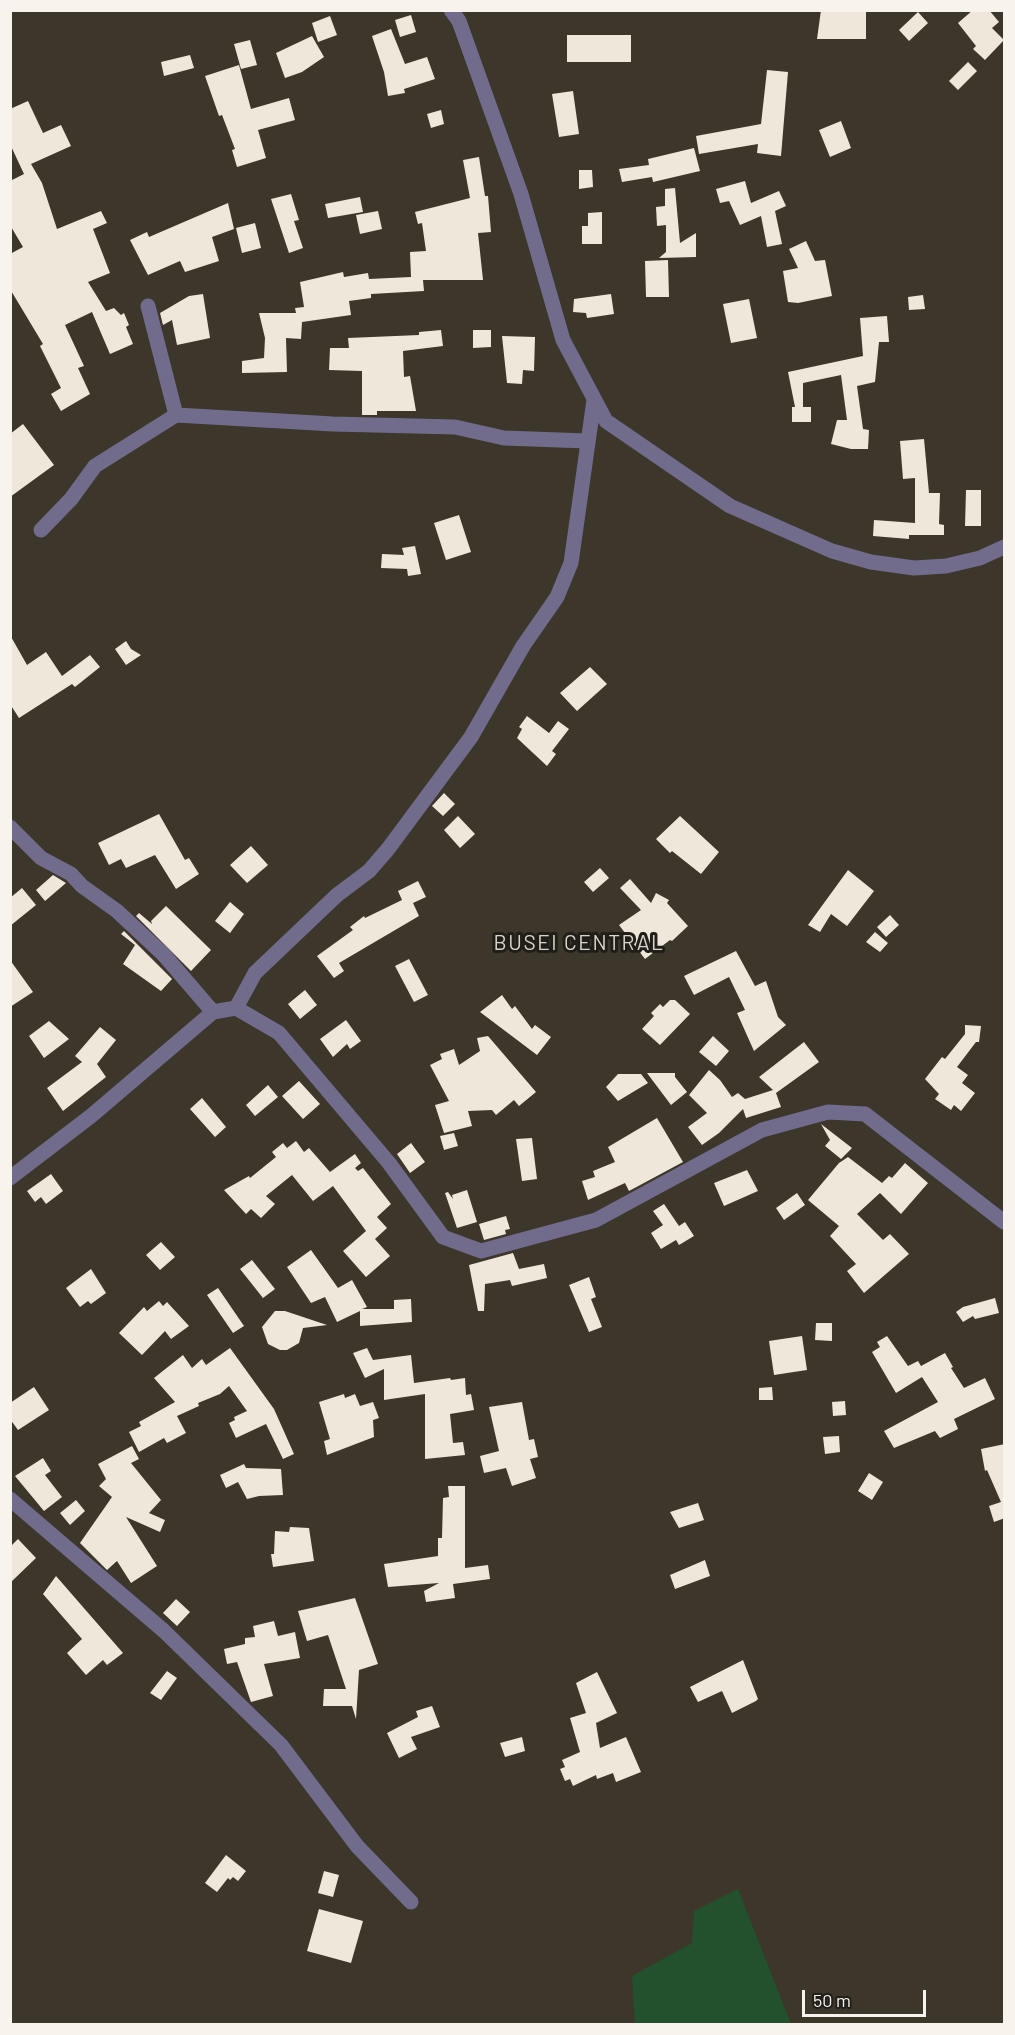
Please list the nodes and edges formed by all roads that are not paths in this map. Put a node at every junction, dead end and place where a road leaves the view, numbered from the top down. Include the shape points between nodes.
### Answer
1 (451, 10) edge
2 (148, 306) dead end
3 (594, 400) junction
4 (176, 415) junction
5 (587, 441) junction
6 (41, 530) dead end
7 (1005, 547) edge
8 (10, 827) edge
9 (236, 1008) junction
10 (213, 1012) junction
11 (10, 1178) edge
12 (1005, 1222) edge
13 (10, 1499) edge
14 (411, 1902) dead end

1 - 3 street via 459,21 521,194 563,340
2 - 4 street
3 - 5 street
3 - 7 street via 606,421 730,507 832,550 871,562 914,568 946,566
4 - 5 street via 455,427 504,438
4 - 6 street via 95,466
5 - 9 street via 571,563 557,597 523,646 471,737 369,871 255,973
8 - 10 street via 41,858 71,874 117,911 164,955
9 - 10 street
9 - 12 street via 279,1033 389,1163 443,1237 481,1251 596,1220 762,1130 828,1112 865,1114
10 - 11 street via 91,1116
13 - 14 street via 165,1631 281,1745 357,1846

